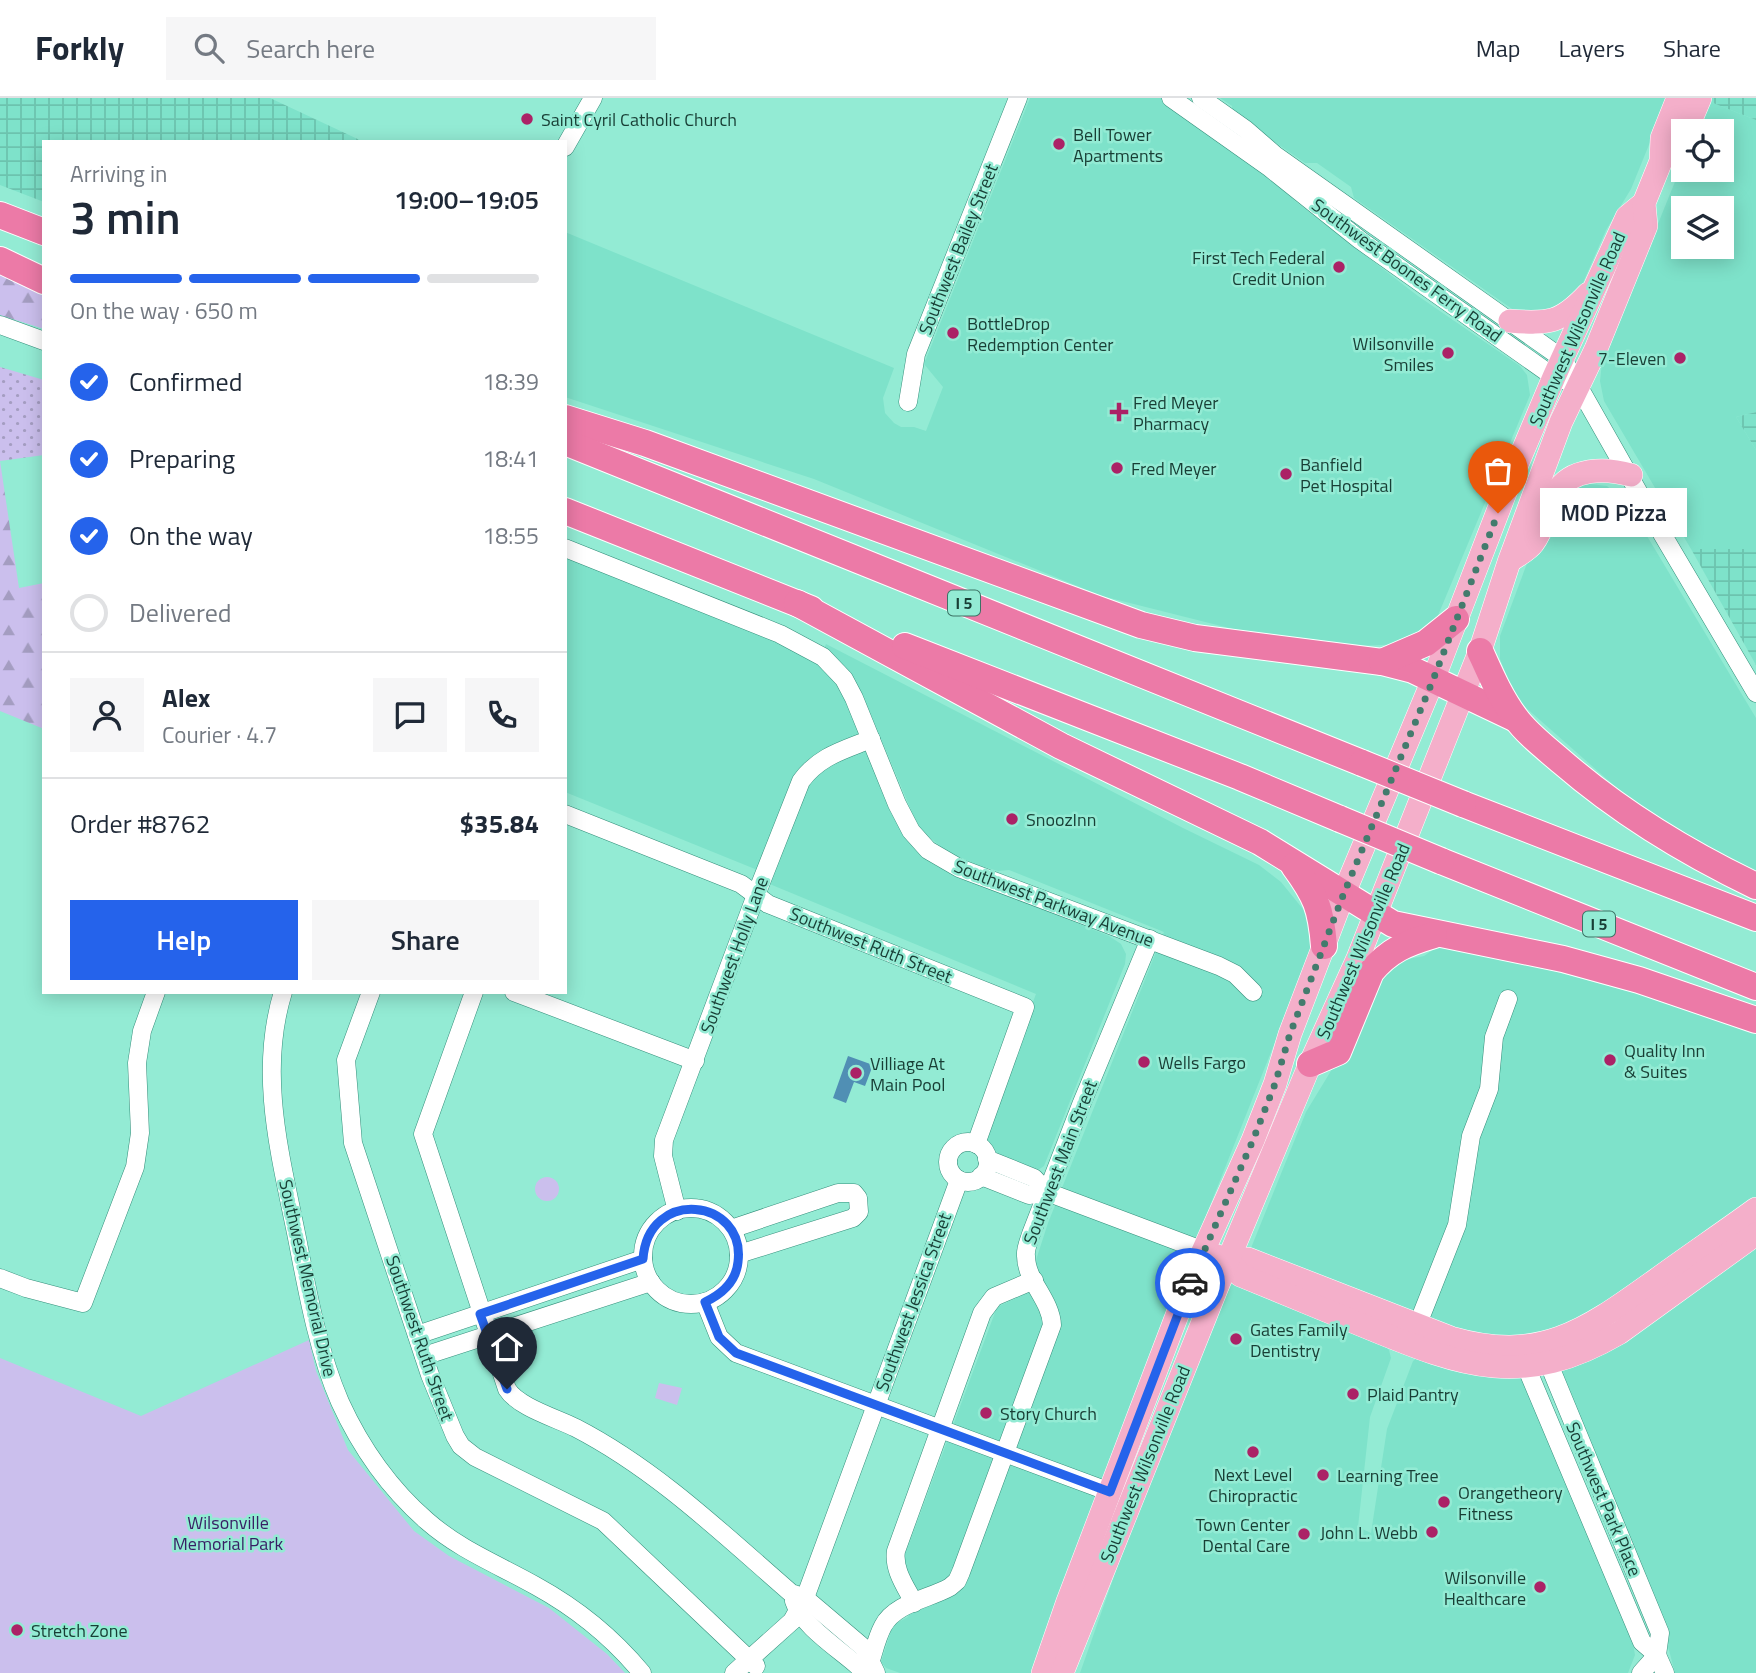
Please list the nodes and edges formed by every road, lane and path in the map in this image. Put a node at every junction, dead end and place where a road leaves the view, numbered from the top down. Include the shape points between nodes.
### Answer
1 (593, 98) edge
2 (1018, 98) edge
3 (1171, 98) edge
4 (1201, 98) edge
5 (1678, 98) edge
6 (1700, 98) edge
7 (1691, 119) edge
8 (567, 144) edge
9 (1671, 154) edge
10 (1661, 161) junction
11 (1642, 205) junction
12 (0, 215) edge
13 (42, 231) edge
14 (0, 260) edge
15 (42, 280) edge
16 (1595, 287) junction
17 (1510, 321) junction
18 (0, 325) edge
19 (42, 340) edge
20 (1559, 368) junction
21 (1579, 385) junction
22 (908, 402) dead end
23 (567, 419) edge
24 (567, 443) edge
25 (1630, 475) junction
26 (567, 512) edge
27 (567, 549) edge
28 (1509, 562) junction
29 (797, 603) junction
30 (1457, 619) junction
31 (1480, 650) junction
32 (1382, 662) junction
33 (1433, 680) junction
34 (1756, 693) edge
35 (1462, 695) junction
36 (1516, 719) junction
37 (871, 739) junction
38 (567, 815) edge
39 (1289, 859) junction
40 (1756, 886) edge
41 (1344, 893) junction
42 (756, 895) junction
43 (1376, 913) junction
44 (1756, 918) edge
45 (1439, 934) junction
46 (1150, 939) junction
47 (1324, 946) junction
48 (1756, 987) edge
49 (1253, 992) dead end
50 (155, 994) edge
51 (283, 994) edge
52 (370, 994) edge
53 (473, 994) edge
54 (519, 994) edge
55 (1508, 999) dead end
56 (1756, 1020) edge
57 (695, 1061) junction
58 (1310, 1064) junction
59 (976, 1144) junction
60 (984, 1168) junction
61 (960, 1180) junction
62 (1047, 1192) junction
63 (1756, 1209) edge
64 (677, 1211) junction
65 (731, 1229) junction
66 (1756, 1234) edge
67 (1204, 1251) junction
68 (739, 1255) junction
69 (643, 1259) junction
70 (1229, 1260) junction
71 (0, 1278) edge
72 (1034, 1280) junction
73 (651, 1282) junction
74 (705, 1302) junction
75 (480, 1314) junction
76 (417, 1335) junction
77 (488, 1335) junction
78 (1413, 1335) junction
79 (1533, 1355) junction
80 (424, 1356) junction
81 (875, 1406) junction
82 (940, 1430) junction
83 (1005, 1454) junction
84 (1110, 1492) junction
85 (804, 1601) junction
86 (915, 1603) junction
87 (1657, 1655) junction
88 (752, 1666) edge
89 (873, 1668) edge
90 (642, 1673) edge
91 (734, 1673) edge
92 (1044, 1673) edge
93 (1062, 1673) edge
94 (1642, 1673) edge
95 (1665, 1673) edge

1 - 8 street
2 - 22 street, Southwest Bailey Street via 916,354
3 - 20 street, Southwest Boones Ferry Road via 1270,168 1360,240
4 - 17 street, Southwest Boones Ferry Road
5 - 10 main road, Southwest Wilsonville Road via 1662,138
6 - 7 main road
9 - 10 main road, Southwest Wilsonville Road
10 - 11 main road, Southwest Wilsonville Road
11 - 16 main road, Southwest Wilsonville Road via 1627,217
11 - 21 main road, Southwest Wilsonville Road via 1646,226
12 - 13 highway
14 - 15 highway
16 - 17 main road via 1566,316 1553,321
16 - 20 main road, Southwest Wilsonville Road
17 - 20 street, Southwest Boones Ferry Road
18 - 19 street
20 - 21 street, Southwest Boones Ferry Road
20 - 30 main road, Southwest Wilsonville Road
21 - 25 street, Southwest Boones Ferry Road
21 - 28 main road, Southwest Wilsonville Road
23 - 32 highway, I 5 via 1141,625 1195,638
24 - 44 highway, I 5, bridge
25 - 28 main road via 1586,472 1564,483 1532,544
25 - 34 street, Southwest Boones Ferry Road
26 - 29 highway, I 5
27 - 37 street, Southwest Parkway Avenue via 815,652 844,680
28 - 31 main road, Southwest Wilsonville Road
29 - 39 highway, I 5 via 1061,746
29 - 48 highway, I 5, bridge
30 - 32 highway via 1426,643
30 - 33 main road, Southwest Wilsonville Road
31 - 35 main road, Southwest Wilsonville Road
31 - 36 highway, I 5
32 - 33 highway, I 5
33 - 35 highway, I 5
33 - 41 main road, Southwest Wilsonville Road
35 - 36 highway, I 5
35 - 43 main road, Southwest Wilsonville Road
36 - 40 highway, I 5 via 1626,813
37 - 42 street, Southwest Holly Lane via 811,767 801,781
37 - 46 street, Southwest Parkway Avenue via 907,824 934,854
38 - 42 street, Southwest Ruth Street via 741,884
39 - 41 highway, I 5
39 - 47 highway, I 5 via 1318,905
41 - 43 highway, I 5
41 - 47 main road, Southwest Wilsonville Road
42 - 57 street, Southwest Holly Lane
42 - 59 street, Southwest Ruth Street via 768,904 1025,1007
43 - 45 highway, I 5 via 1393,924
43 - 58 main road, Southwest Wilsonville Road
45 - 56 highway, I 5 via 1563,959
45 - 58 highway, I 5 via 1405,944 1380,961 1371,972 1338,1052
46 - 49 street, Southwest Parkway Avenue via 1235,974
46 - 62 street, Southwest Main Street
47 - 67 main road, Southwest Wilsonville Road via 1253,1140
50 - 71 street via 139,1045 140,1133 135,1167 83,1303
51 - 90 street, Southwest Memorial Drive via 271,1060 275,1129 323,1351 354,1431 381,1473 428,1523 464,1549 565,1604 605,1635
52 - 76 street, Southwest Ruth Street via 346,1060 353,1143
53 - 75 street via 423,1134
54 - 57 street
55 - 78 street via 1494,1037 1489,1089 1466,1156 1457,1225
57 - 64 street, Southwest Holly Lane via 663,1148
58 - 70 main road, Southwest Wilsonville Road
59 - 60 street via 982,1148
59 - 61 street via 961,1143 950,1153 949,1169
60 - 61 street via 967,1181
60 - 62 street via 1034,1178
61 - 81 street, Southwest Jessica Street
62 - 67 street
62 - 72 street, Southwest Main Street via 1025,1255
63 - 79 main road via 1599,1321
64 - 65 street via 705,1210
64 - 69 street via 653,1227
65 - 68 street
65 - 68 street via 838,1193 854,1193 858,1198 859,1212 848,1219
66 - 79 main road via 1619,1333 1574,1356
67 - 70 main road
67 - 84 main road, Southwest Wilsonville Road
68 - 74 street via 726,1289
69 - 73 street
69 - 75 street
70 - 78 main road via 1240,1275
70 - 93 main road, Southwest Wilsonville Road
72 - 82 street via 987,1304
72 - 83 street, Southwest Main Street via 1052,1325
73 - 74 street via 677,1302
73 - 77 street
74 - 81 street via 719,1337 736,1353
75 - 76 street
75 - 77 street
76 - 80 street, Southwest Ruth Street
77 - 80 street
77 - 85 street via 501,1378 515,1399 639,1465
78 - 79 main road via 1445,1357 1480,1366
79 - 87 street, Southwest Park Place via 1642,1642
80 - 88 street, Southwest Ruth Street via 461,1446 608,1525
81 - 82 street
81 - 85 street, Southwest Jessica Street
82 - 83 street
82 - 86 street via 894,1561
83 - 84 street
83 - 86 street, Southwest Main Street via 957,1581
84 - 92 main road, Southwest Wilsonville Road
85 - 88 street, Southwest Jessica Street
85 - 89 street via 864,1648
86 - 89 street, Southwest Main Street via 896,1611 882,1627
87 - 94 street
87 - 95 street, Southwest Park Place
88 - 91 street, Southwest Jessica Street

